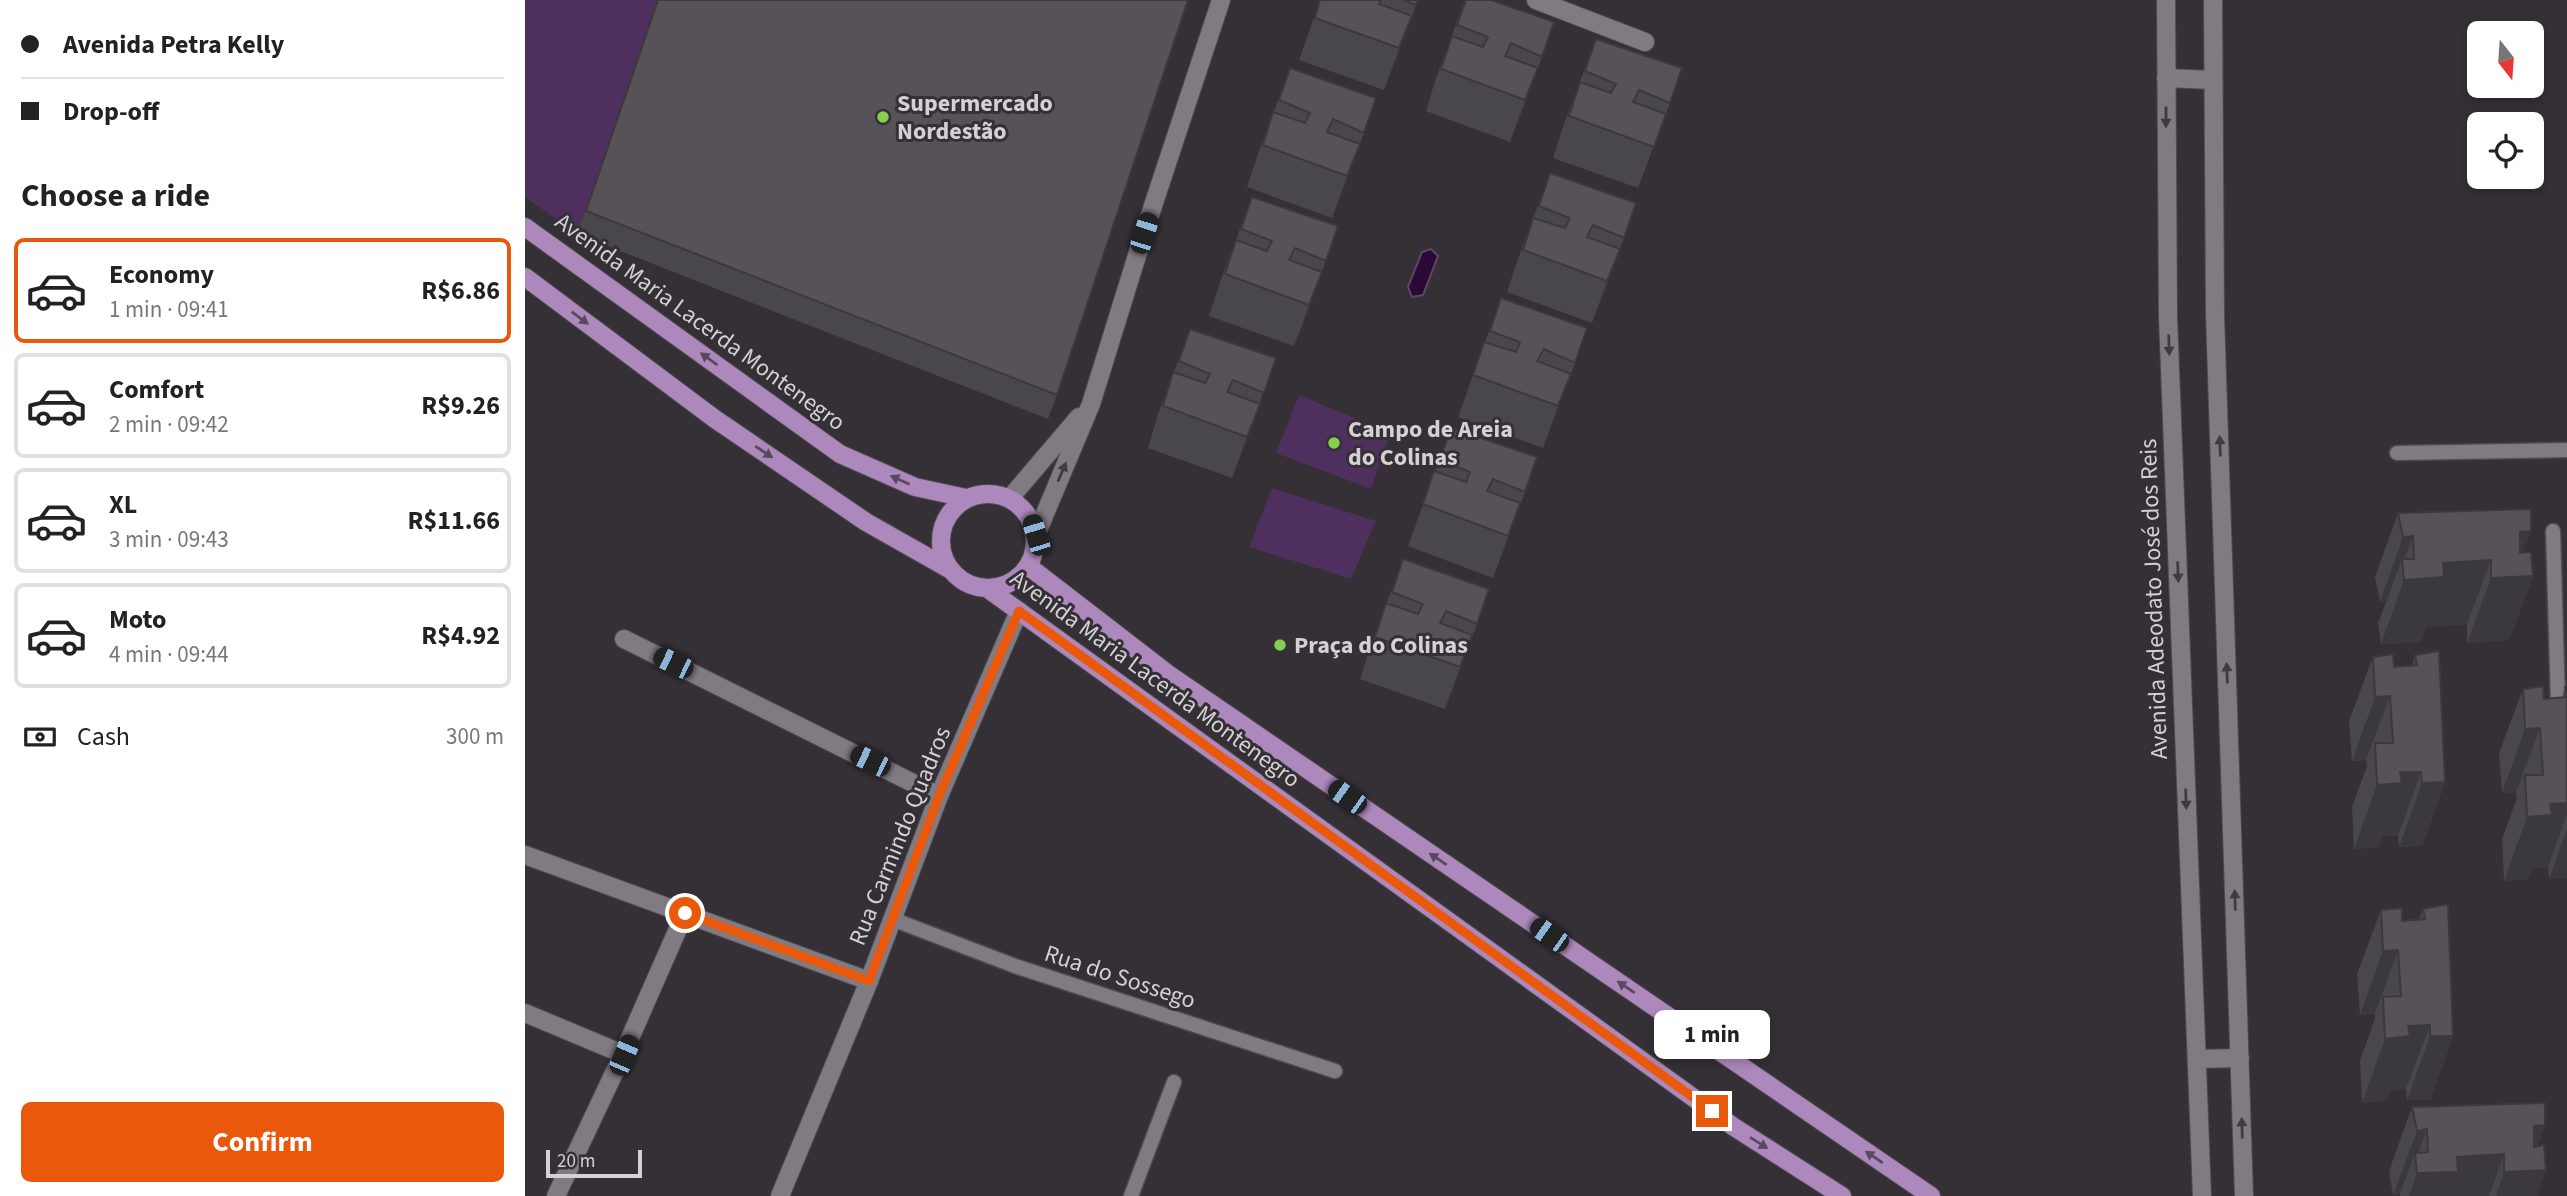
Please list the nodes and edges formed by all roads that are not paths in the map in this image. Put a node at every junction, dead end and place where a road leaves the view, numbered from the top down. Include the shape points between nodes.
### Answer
1 (1221, 0) edge
2 (1537, 0) edge
3 (2165, 0) edge
4 (2213, 0) edge
5 (1645, 42) dead end
6 (2166, 78) junction
7 (2213, 80) junction
8 (525, 227) edge
9 (525, 278) edge
10 (1091, 404) junction
11 (2567, 450) edge
12 (2397, 453) dead end
13 (966, 498) junction
14 (1010, 498) junction
15 (2553, 531) dead end
16 (1036, 535) junction
17 (1028, 566) junction
18 (949, 569) junction
19 (988, 589) junction
20 (1019, 611) junction
21 (624, 639) dead end
22 (2558, 703) edge
23 (939, 796) junction
24 (525, 855) edge
25 (685, 913) junction
26 (892, 919) junction
27 (869, 981) junction
28 (525, 1013) edge
29 (624, 1055) junction
30 (2240, 1058) junction
31 (2198, 1059) junction
32 (1335, 1071) dead end
33 (1174, 1082) dead end
34 (556, 1196) edge
35 (780, 1196) edge
36 (1131, 1196) edge
37 (1842, 1196) edge
38 (1931, 1196) edge
39 (2202, 1196) edge
40 (2244, 1196) edge

1 - 10 street
2 - 5 street
3 - 6 street, Avenida Adeodato José dos Reis
4 - 7 street
6 - 7 street
6 -> 31 street, Avenida Adeodato José dos Reis via 2168,317
30 -> 7 street via 2215,315
13 -> 8 main road, Avenida Maria Lacerda Montenegro via 915,487 840,454
9 -> 18 main road via 866,522
10 - 14 street
16 -> 10 street
11 - 12 lane
13 - 14 main road via 988,493
13 - 18 main road via 950,512 941,530 941,550
14 - 16 main road via 1027,513
15 - 22 lane
16 - 17 main road
17 - 19 main road via 1007,584
38 -> 17 main road, Avenida Maria Lacerda Montenegro via 1168,674
18 - 19 main road via 966,583
19 - 20 main road, Avenida Maria Lacerda Montenegro
20 - 23 street, Rua Carmindo Quadros
20 -> 37 main road, Avenida Maria Lacerda Montenegro via 1734,1127
21 - 23 street
23 - 26 street, Rua Carmindo Quadros
24 - 25 street
25 - 27 street
25 - 29 street
26 - 27 street, Rua Carmindo Quadros
26 - 32 lane, Rua do Sossego via 1015,966
27 - 35 street, Rua Carmindo Quadros
28 - 29 street
29 - 34 street
30 - 31 street
40 -> 30 street
31 - 39 street, Avenida Adeodato José dos Reis
33 - 36 lane

